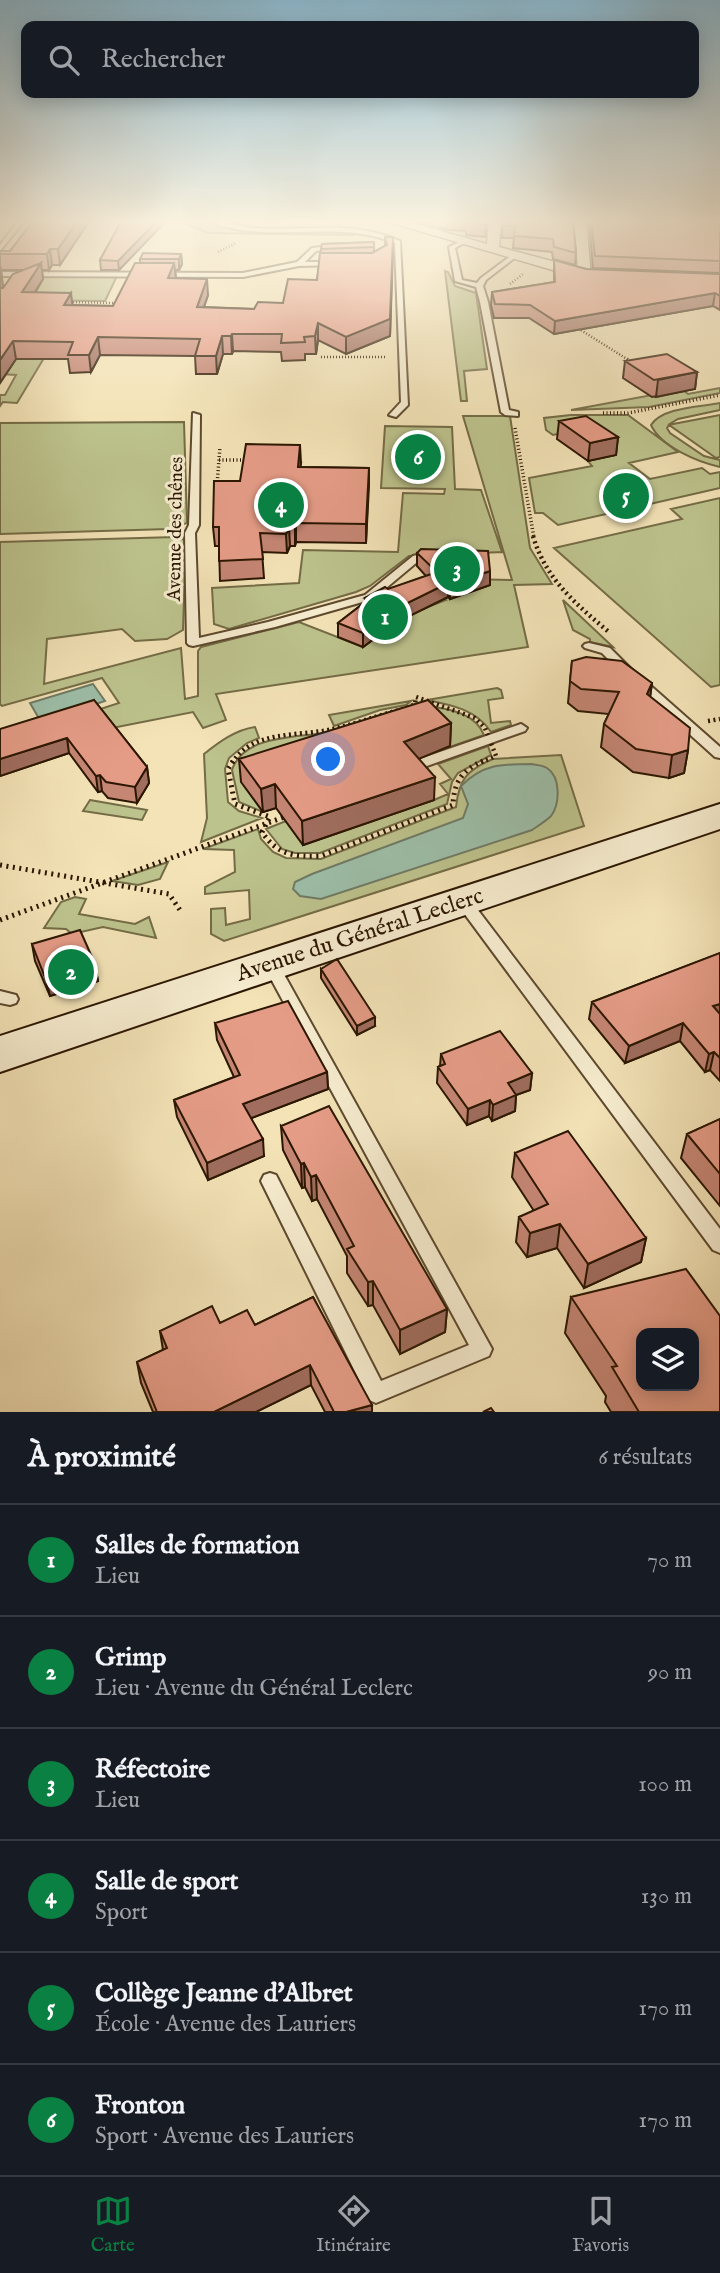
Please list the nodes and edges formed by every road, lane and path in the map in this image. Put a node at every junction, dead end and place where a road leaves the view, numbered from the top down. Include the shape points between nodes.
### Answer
1 (400, 286) edge
2 (479, 286) edge
3 (513, 286) edge
4 (516, 288) edge
5 (63, 302) edge
6 (113, 303) edge
7 (572, 324) edge
8 (321, 357) dead end
9 (403, 357) junction
10 (636, 365) edge
11 (720, 395) edge
12 (603, 413) dead end
13 (515, 414) joint
14 (197, 415) dead end
15 (393, 415) dead end
16 (220, 447) dead end
17 (219, 460) junction
18 (261, 460) edge
19 (216, 496) edge
20 (416, 558) edge
21 (616, 639) dead end
22 (193, 643) joint
23 (589, 646) dead end
24 (608, 670) edge
25 (632, 676) junction
26 (720, 719) edge
27 (707, 721) dead end
28 (521, 728) dead end
29 (329, 729) junction
30 (489, 739) junction
31 (333, 740) edge
32 (720, 754) edge
33 (419, 764) edge
34 (290, 815) edge
35 (720, 816) edge
36 (266, 824) junction
37 (0, 865) edge
38 (102, 883) junction
39 (462, 901) junction
40 (182, 913) dead end
41 (0, 920) edge
42 (270, 964) junction
43 (0, 1054) edge
44 (270, 1181) dead end
45 (720, 1244) edge

1 - 9 lane
2 - 13 lane via 505,412
3 - 4 path
5 - 6 path
7 - 10 path
8 - 9 path
9 - 15 lane via 405,403
11 - 12 path via 628,413
13 - 21 path via 535,548 566,593
14 - 22 lane, Avenue des chênes via 194,525 190,533
16 - 17 path
17 - 18 path
17 - 19 path
20 - 22 lane via 369,597
23 - 25 lane via 606,650
24 - 25 lane
25 - 32 lane
26 - 27 path
28 - 30 lane
29 - 30 path via 410,708 416,697 475,718
29 - 31 path
29 - 36 path via 265,739 239,752 231,762 228,769 235,804 270,817
30 - 33 lane
30 - 36 path via 496,756 455,782 453,805 403,826 321,856 300,857 275,850 262,832
34 - 36 path
35 - 39 main road, Avenue du Général Leclerc
36 - 38 path
37 - 38 path
38 - 40 path via 169,894
38 - 41 path
39 - 42 main road, Avenue du Général Leclerc
39 - 45 lane
42 - 43 main road, Avenue du Général Leclerc
42 - 44 lane via 482,1349 376,1393

